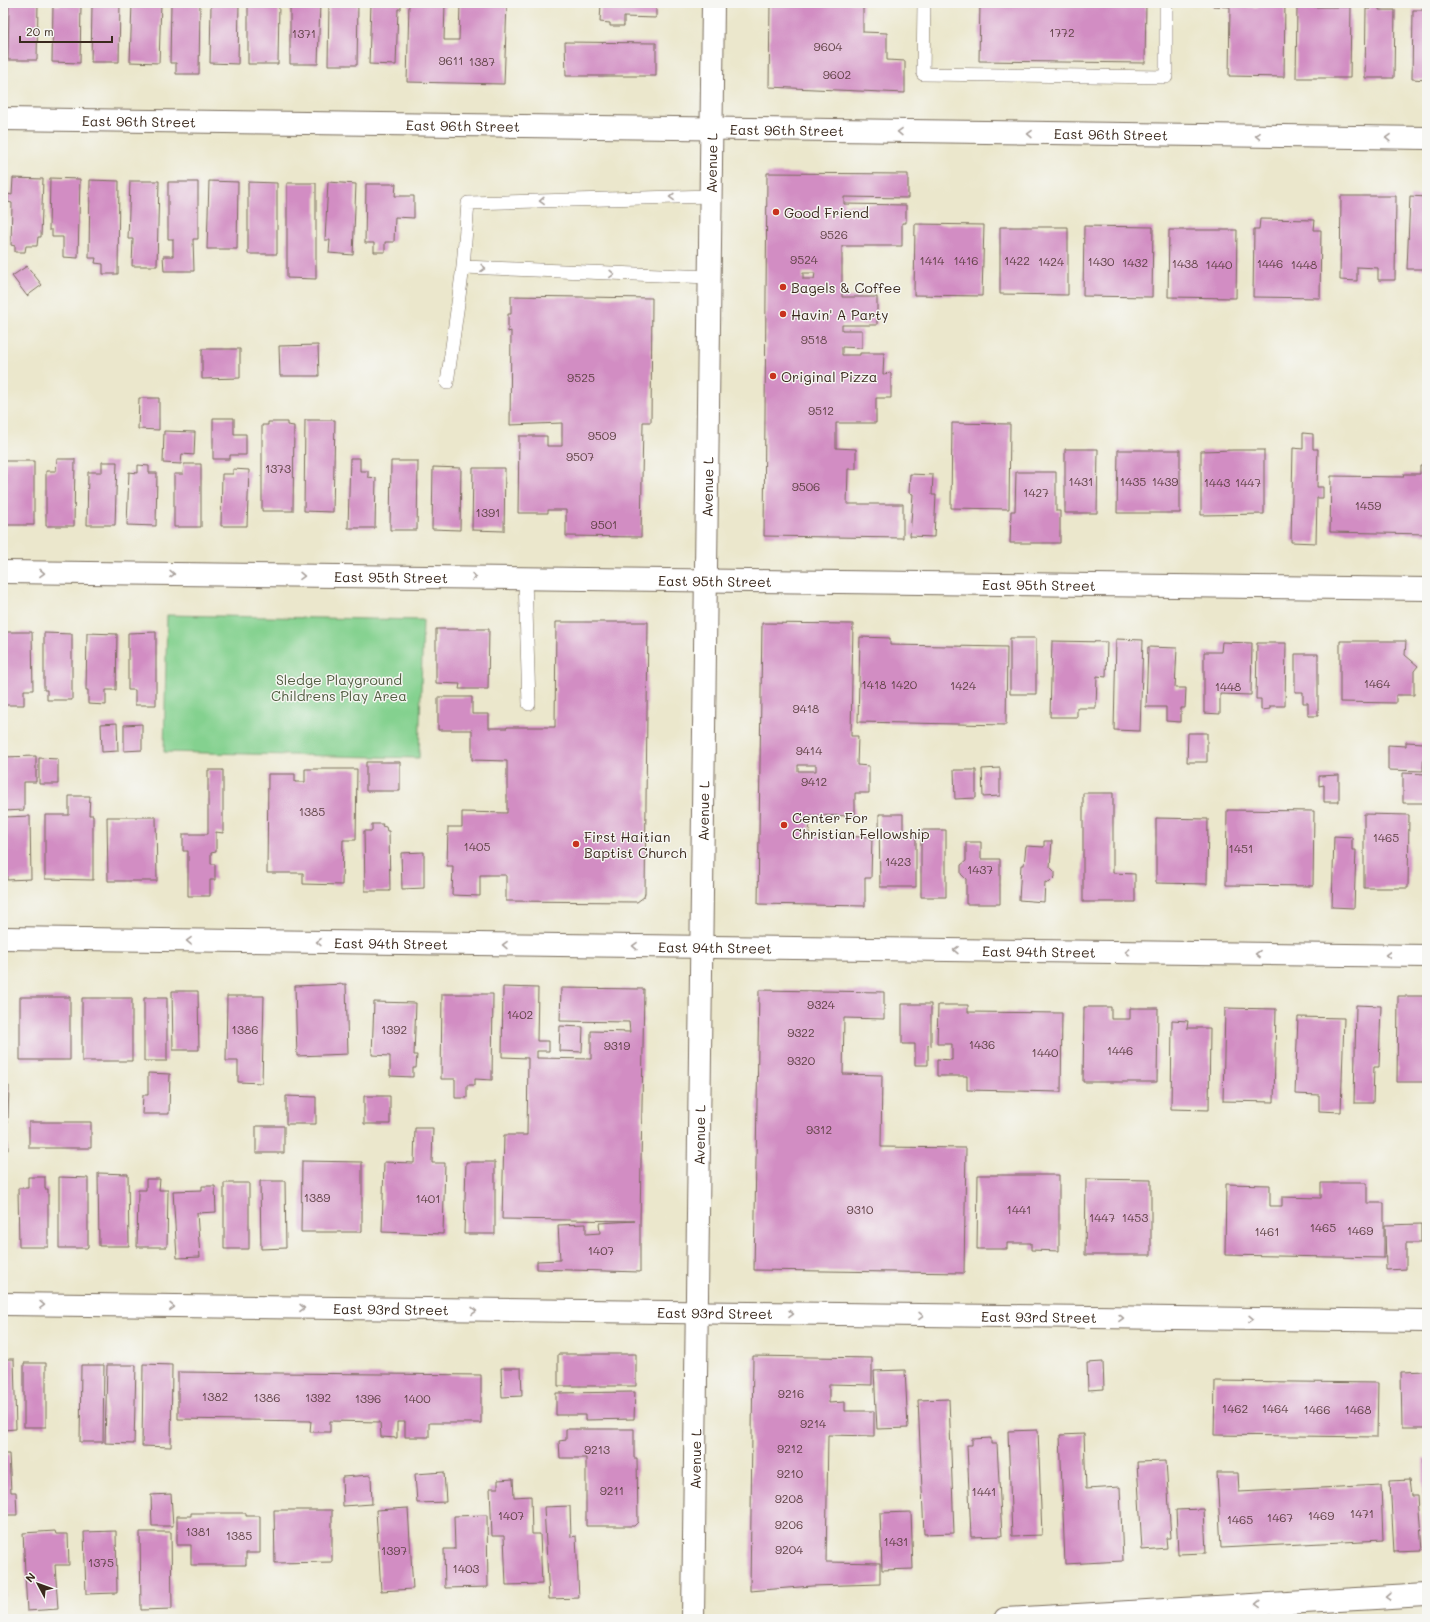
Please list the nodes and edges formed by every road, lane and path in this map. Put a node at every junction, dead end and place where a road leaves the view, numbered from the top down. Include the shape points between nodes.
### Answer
1 (713, 3) edge
2 (924, 3) edge
3 (1166, 3) edge
4 (3, 119) edge
5 (711, 130) junction
6 (1427, 138) edge
7 (711, 196) junction
8 (463, 267) junction
9 (709, 277) junction
10 (447, 382) dead end
11 (3, 572) edge
12 (525, 578) junction
13 (706, 580) junction
14 (1427, 589) edge
15 (529, 704) dead end
16 (3, 938) edge
17 (702, 947) junction
18 (1427, 956) edge
19 (3, 1304) edge
20 (696, 1314) junction
21 (1427, 1321) edge
22 (1427, 1595) edge
23 (693, 1619) edge
24 (1005, 1619) edge

1 - 5 street, Avenue L
2 - 3 lane via 923,74 1166,77
4 - 5 street, East 96th Street
6 -> 5 street, East 96th Street
5 - 7 street, Avenue L
7 -> 8 lane via 468,203
7 - 9 street, Avenue L
8 -> 9 lane
8 - 10 lane
9 - 13 street, Avenue L
11 -> 12 street, East 95th Street
12 - 13 street, East 95th Street
12 - 15 lane
13 - 14 street, East 95th Street
13 - 17 street, Avenue L
17 -> 16 street, East 94th Street
18 -> 17 street, East 94th Street
17 - 20 street, Avenue L
19 -> 20 street, East 93rd Street
20 -> 21 street, East 93rd Street
20 - 23 street, Avenue L
22 -> 24 street

